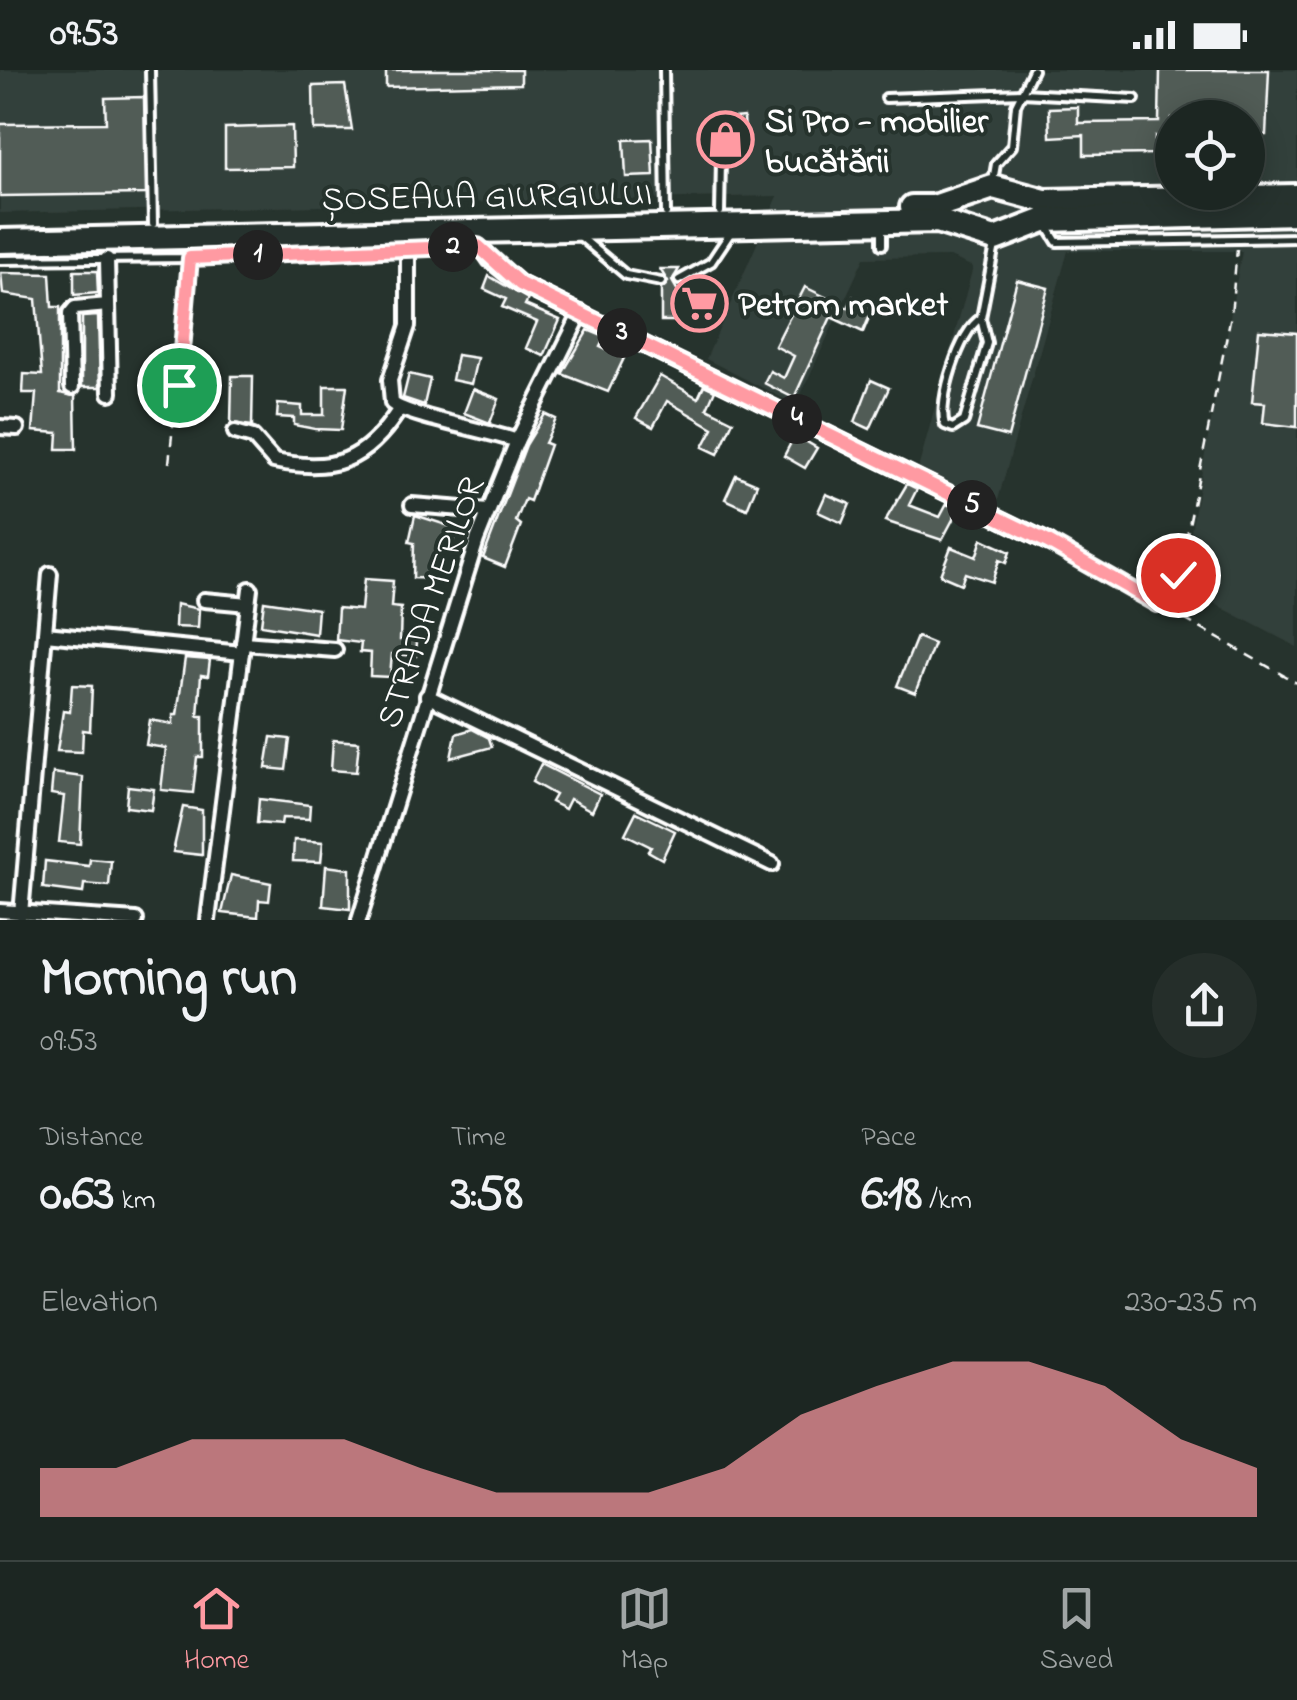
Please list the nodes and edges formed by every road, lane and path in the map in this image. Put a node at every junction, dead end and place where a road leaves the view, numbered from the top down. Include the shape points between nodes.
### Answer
1 (150, 70) edge
2 (664, 70) edge
3 (1032, 70) edge
4 (1022, 93) junction
5 (886, 98) dead end
6 (1135, 99) dead end
7 (720, 160) dead end
8 (993, 193) junction
9 (1297, 196) edge
10 (666, 213) junction
11 (1297, 213) edge
12 (726, 218) junction
13 (1044, 220) junction
14 (152, 224) junction
15 (0, 227) edge
16 (575, 228) junction
17 (995, 233) junction
18 (474, 238) junction
19 (1237, 238) junction
20 (1297, 238) edge
21 (0, 241) edge
22 (408, 248) junction
23 (190, 258) junction
24 (107, 259) junction
25 (0, 260) edge
26 (679, 280) dead end
27 (660, 282) dead end
28 (108, 305) junction
29 (581, 314) junction
30 (981, 318) junction
31 (72, 387) dead end
32 (110, 393) dead end
33 (399, 410) junction
34 (0, 427) edge
35 (18, 428) dead end
36 (235, 432) dead end
37 (517, 442) junction
38 (169, 464) dead end
39 (412, 504) dead end
40 (488, 510) junction
41 (1048, 542) joint
42 (50, 574) dead end
43 (204, 600) dead end
44 (1157, 604) junction
45 (45, 634) junction
46 (243, 648) junction
47 (335, 650) dead end
48 (1297, 683) edge
49 (428, 696) junction
50 (772, 864) dead end
51 (0, 910) edge
52 (21, 914) junction
53 (136, 920) edge
54 (208, 920) edge
55 (358, 920) edge

1 - 14 lane
2 - 10 lane
3 - 4 lane
4 - 5 lane
4 - 6 lane
4 - 8 lane via 1012,146 996,164
7 - 12 lane
8 - 9 highway, ȘOSEAUA GIURGIULUI via 1045,201
8 - 12 highway, ȘOSEAUA GIURGIULUI via 934,207
8 - 17 highway via 1020,214
8 - 17 highway via 968,218
10 - 12 highway, ȘOSEAUA GIURGIULUI
10 - 14 highway, ȘOSEAUA GIURGIULUI
11 - 13 highway, ȘOSEAUA GIURGIULUI
12 - 16 highway, ȘOSEAUA GIURGIULUI
12 - 17 highway, ȘOSEAUA GIURGIULUI via 882,234 937,222
12 - 26 lane via 724,248
13 - 17 highway, ȘOSEAUA GIURGIULUI
13 - 19 lane via 1056,242
14 - 15 highway, ȘOSEAUA GIURGIULUI
16 - 18 highway, ȘOSEAUA GIURGIULUI
16 - 27 lane via 626,275
17 - 30 lane
18 - 21 highway, ȘOSEAUA GIURGIULUI
18 - 22 lane
18 - 29 street via 504,274
19 - 20 lane
19 - 44 path via 1231,315 1205,458 1178,575
22 - 23 lane
22 - 33 street via 408,326 390,380
23 - 24 lane
23 - 38 path
24 - 25 lane
24 - 28 street
28 - 31 street via 70,314
28 - 32 street
29 - 37 street, STRADA MERILOR
29 - 41 street
30 - 30 lane via 964,335 941,411 953,428 964,421 987,343
33 - 36 street via 369,445 337,466 274,462 254,437
33 - 37 street
34 - 35 street
37 - 40 street, STRADA MERILOR
39 - 40 street
40 - 49 street, STRADA MERILOR
41 - 44 path
42 - 45 street
43 - 46 street via 249,597
44 - 48 path
45 - 46 street
45 - 52 street
46 - 47 street
46 - 54 street
49 - 50 street
49 - 55 street, STRADA MERILOR
51 - 52 street
52 - 53 street

